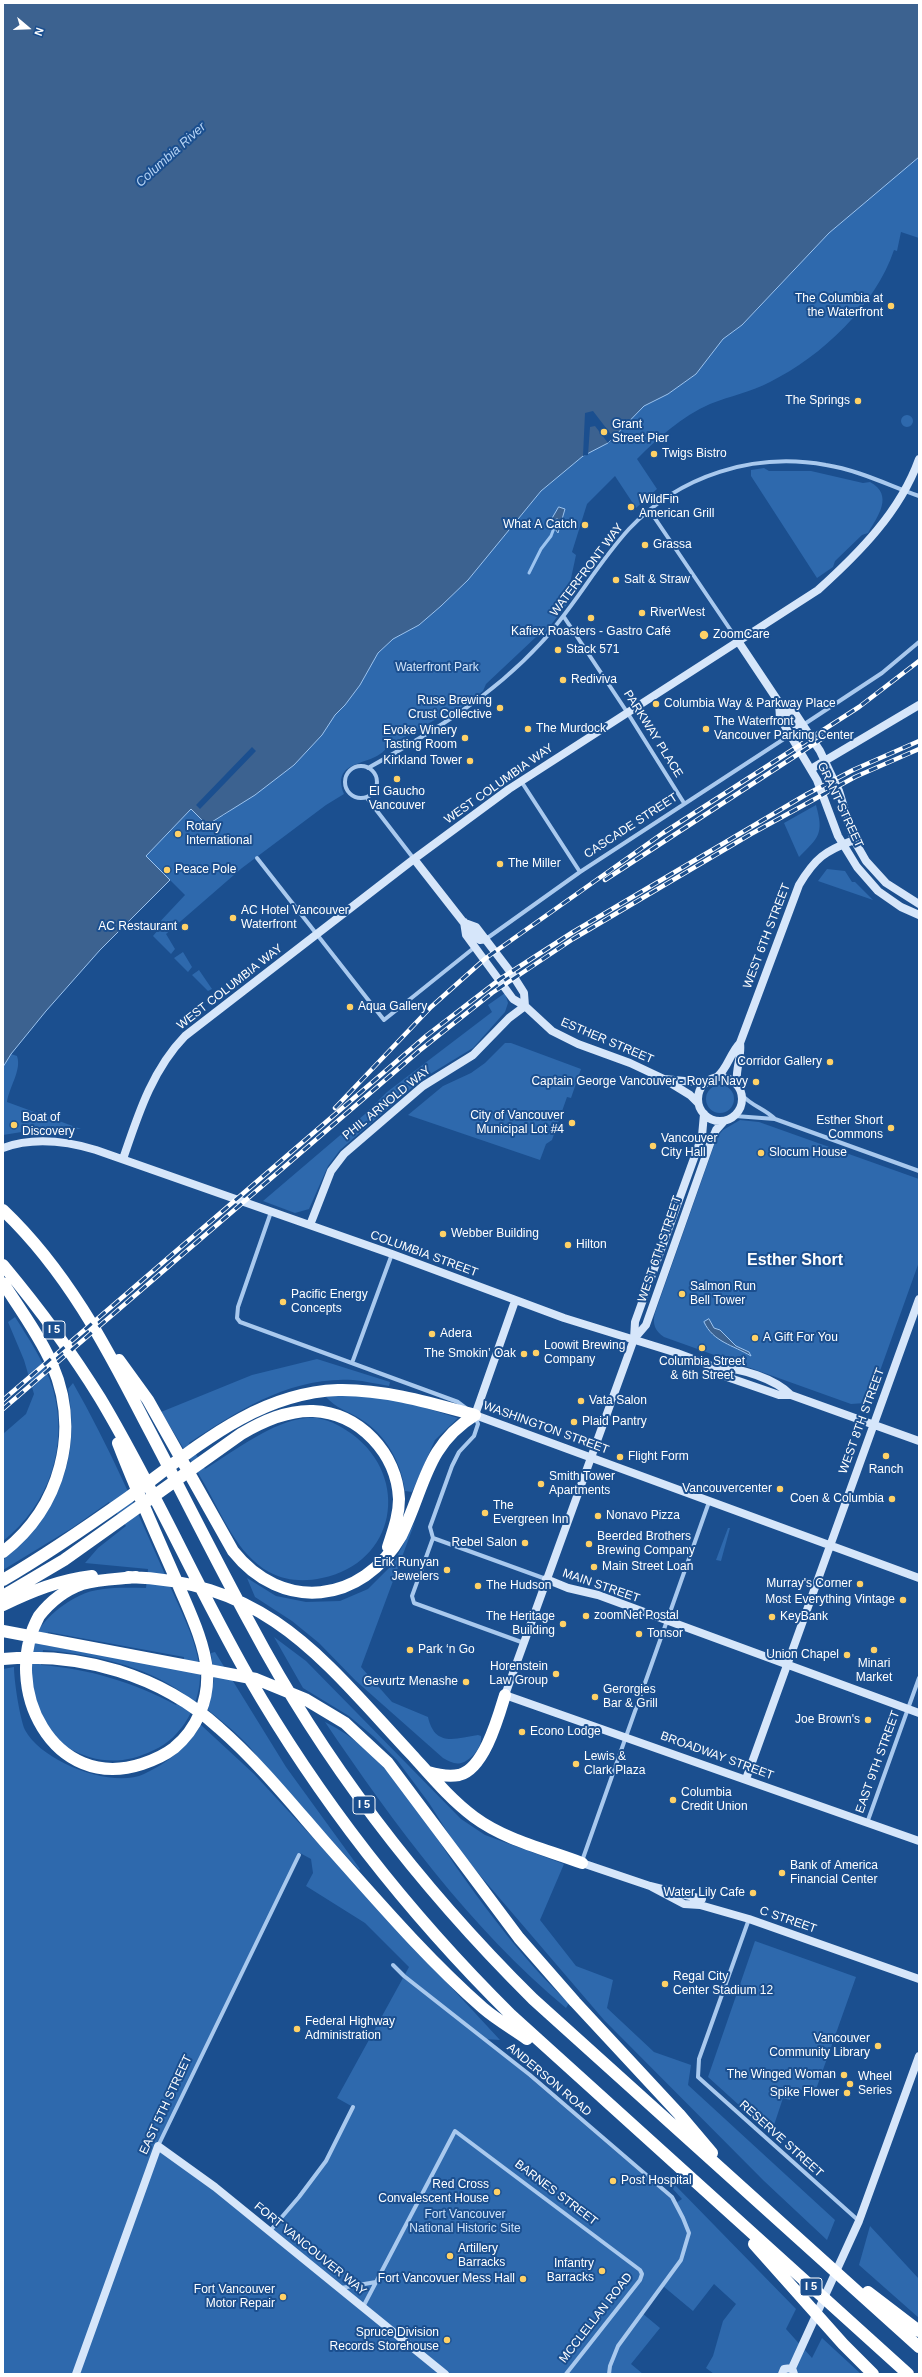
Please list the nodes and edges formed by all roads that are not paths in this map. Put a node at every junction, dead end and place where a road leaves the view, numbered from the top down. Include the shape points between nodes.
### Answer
1 (919, 459) edge
2 (905, 491) junction
3 (919, 496) edge
4 (650, 511) junction
5 (564, 617) junction
6 (738, 641) junction
7 (919, 642) edge
8 (779, 703) junction
9 (919, 705) edge
10 (627, 712) junction
11 (803, 725) junction
12 (790, 734) junction
13 (825, 760) junction
14 (368, 768) junction
15 (811, 769) junction
16 (521, 781) junction
17 (367, 798) junction
18 (684, 803) junction
19 (854, 840) junction
20 (842, 844) junction
21 (257, 858) dead end
22 (414, 859) junction
23 (580, 872) junction
24 (919, 904) edge
25 (919, 915) edge
26 (464, 922) junction
27 (317, 934) junction
28 (486, 939) junction
29 (475, 946) junction
30 (525, 1006) junction
31 (740, 1043) junction
32 (716, 1077) junction
33 (664, 1079) junction
34 (705, 1083) junction
35 (737, 1084) junction
36 (743, 1096) junction
37 (698, 1103) junction
38 (704, 1114) junction
39 (735, 1116) junction
40 (775, 1119) junction
41 (724, 1121) junction
42 (3, 1148) edge
43 (123, 1159) junction
44 (919, 1171) edge
45 (3, 1210) edge
46 (271, 1212) junction
47 (310, 1225) junction
48 (392, 1254) junction
49 (3, 1264) edge
50 (3, 1283) edge
51 (919, 1299) edge
52 (515, 1301) junction
53 (634, 1340) junction
54 (103, 1341) junction
55 (352, 1363) junction
56 (100, 1398) junction
57 (475, 1415) junction
58 (874, 1424) junction
59 (919, 1440) edge
60 (591, 1458) junction
61 (709, 1502) junction
62 (433, 1538) junction
63 (830, 1546) junction
64 (3, 1552) edge
65 (384, 1557) junction
66 (136, 1577) junction
67 (919, 1578) edge
68 (546, 1579) junction
69 (3, 1580) edge
70 (3, 1596) edge
71 (3, 1605) edge
72 (666, 1622) junction
73 (3, 1631) edge
74 (524, 1643) junction
75 (3, 1659) edge
76 (787, 1664) junction
77 (919, 1678) edge
78 (506, 1695) junction
79 (908, 1709) junction
80 (919, 1713) edge
81 (626, 1736) junction
82 (428, 1772) junction
83 (746, 1779) junction
84 (866, 1823) junction
85 (919, 1841) edge
86 (299, 1855) dead end
87 (582, 1863) junction
88 (749, 1919) junction
89 (393, 1965) dead end
90 (919, 1979) edge
91 (919, 2056) edge
92 (562, 2063) junction
93 (353, 2107) dead end
94 (158, 2146) junction
95 (737, 2183) junction
96 (714, 2200) junction
97 (859, 2221) junction
98 (269, 2232) junction
99 (818, 2256) junction
100 (642, 2274) joint
101 (376, 2282) junction
102 (339, 2288) junction
103 (362, 2307) junction
104 (919, 2331) edge
105 (919, 2347) edge
106 (793, 2371) edge
107 (76, 2374) edge
108 (445, 2374) edge
109 (566, 2374) edge
110 (609, 2374) edge
111 (782, 2374) edge
112 (873, 2374) edge
113 (908, 2374) edge

1 - 2 street, WEST COLUMBIA WAY
2 - 3 street, WATERFRONT WAY
2 - 4 street, WATERFRONT WAY via 827,465 802,461 772,461 736,466 708,475 678,490
2 - 6 street, WEST COLUMBIA WAY via 870,540 828,581
4 - 5 street, WATERFRONT WAY via 629,529
4 - 6 street, GRANT STREET
5 - 10 street, PARKWAY PLACE
5 - 14 street, WATERFRONT WAY via 541,644 497,686 431,733
6 - 8 street, GRANT STREET
6 - 10 street, WEST COLUMBIA WAY
7 - 11 street via 882,673
8 - 11 street, GRANT STREET via 793,710
8 - 12 street, GRANT STREET via 780,718
9 - 13 street
10 - 16 street, WEST COLUMBIA WAY
10 - 18 street, PARKWAY PLACE
11 - 13 street, GRANT STREET
12 - 15 street, GRANT STREET
12 - 18 street, CASCADE STREET
13 - 15 street
13 - 19 street, GRANT STREET via 839,791
14 - 17 street via 376,775 377,786
14 - 17 street via 363,766 352,769 348,772 345,782 352,796
15 - 20 street, GRANT STREET via 828,804
16 - 22 street, WEST COLUMBIA WAY
16 - 23 street
17 - 22 street, ESTHER STREET
18 - 23 street, CASCADE STREET
19 - 20 street, WEST 6TH STREET
19 - 24 street, GRANT STREET via 880,878 898,893
20 - 25 street, GRANT STREET via 878,892
20 - 31 street, WEST 6TH STREET via 828,850 817,860 796,889
21 - 27 street
22 - 26 street, ESTHER STREET
22 - 27 street, WEST COLUMBIA WAY
23 - 28 street, CASCADE STREET
26 - 28 street via 477,938
26 - 29 street, ESTHER STREET via 466,935
27 - 29 street via 384,1020
27 - 43 street, WEST COLUMBIA WAY via 199,1024 172,1050 152,1084
28 - 30 street via 524,993
29 - 30 street, ESTHER STREET via 513,999
30 - 33 street, ESTHER STREET via 543,1024 566,1039
30 - 47 street, PHIL ARNOLD WAY via 509,1018 483,1047 423,1086 344,1154 331,1171
31 - 32 street, WEST 6TH STREET via 725,1069
31 - 35 street, WEST 6TH STREET
32 - 34 street
32 - 35 street via 729,1078
33 - 34 street, ESTHER STREET
33 - 37 street, ESTHER STREET
34 - 37 street via 699,1093
35 - 36 street
36 - 39 street via 741,1108
36 - 40 street via 753,1106 769,1113
37 - 38 street
38 - 41 street via 712,1120
38 - 53 street, WEST 6TH STREET via 702,1136 635,1322
39 - 40 street
39 - 41 street
40 - 44 street
41 - 53 street, WEST 6TH STREET via 716,1130 710,1144 646,1325
42 - 43 street, COLUMBIA STREET via 13,1144 57,1142 81,1146
43 - 46 street, COLUMBIA STREET
45 - 54 highway, I 5 via 53,1265
46 - 47 street, COLUMBIA STREET
46 - 55 street, WASHINGTON STREET via 238,1307 237,1318 243,1324
47 - 48 street, COLUMBIA STREET
48 - 52 street, COLUMBIA STREET
48 - 55 street
49 - 56 highway, I 5 via 60,1337
50 - 64 highway via 35,1332 52,1364 62,1394 66,1424 63,1457 52,1491 32,1524
51 - 58 street, WEST 8TH STREET
52 - 53 street, COLUMBIA STREET
52 - 57 street
53 - 58 street, COLUMBIA STREET via 717,1368 730,1368 756,1376 782,1386 791,1395
53 - 60 street, WEST 6TH STREET
54 - 65 highway via 148,1400 226,1540 240,1560 256,1575 274,1586 294,1592 326,1592 362,1578
54 - 95 highway, I 5 via 278,1673 325,1749 389,1838 458,1921 528,1994
55 - 57 street, WASHINGTON STREET via 458,1402
56 - 66 highway via 194,1622 205,1655 207,1678 204,1701 198,1718 176,1746 154,1760 132,1767 116,1770 99,1768 59,1753 34,1728 24,1707 19,1664 23,1644 32,1625 61,1594 81,1584
56 - 92 highway, I 5 via 247,1674 312,1778 366,1852 432,1932 482,1987
57 - 60 street, WASHINGTON STREET
57 - 62 street via 478,1424 474,1436 454,1460 434,1513 430,1527
57 - 65 highway via 452,1431 440,1445 408,1522 395,1546
57 - 69 highway via 357,1390 320,1392 267,1405 235,1421 104,1514
58 - 59 street, COLUMBIA STREET
58 - 63 street, WEST 8TH STREET
60 - 61 street, WASHINGTON STREET
60 - 68 street, WEST 6TH STREET
61 - 63 street, WASHINGTON STREET
61 - 72 street
62 - 68 street, MAIN STREET
62 - 74 street via 412,1600 418,1607
63 - 67 street, WASHINGTON STREET
63 - 76 street, WEST 8TH STREET
65 - 70 highway via 399,1500 390,1463 378,1445 350,1422 322,1412 289,1414 257,1425 206,1458 64,1560
66 - 71 highway via 71,1578 38,1588
66 - 82 highway via 191,1584 247,1604 271,1617 316,1652
68 - 72 street, MAIN STREET via 568,1588 598,1595
68 - 74 street, WEST 6TH STREET
72 - 76 street, MAIN STREET
72 - 81 street
73 - 95 highway via 256,1679 294,1694 328,1712 356,1732 378,1752 401,1779 520,1938 575,2002 680,2114
74 - 78 street, WEST 6TH STREET
75 - 92 highway via 58,1658 113,1669 166,1691 191,1706 225,1733 441,1967 483,2008
76 - 79 street, MAIN STREET
76 - 83 street, WEST 8TH STREET
77 - 79 street, EAST 9TH STREET
78 - 81 street, BROADWAY STREET
78 - 82 highway via 483,1753 473,1767 454,1775
79 - 80 street, MAIN STREET
79 - 84 street, EAST 9TH STREET
81 - 83 street, BROADWAY STREET
81 - 87 street
82 - 87 highway via 473,1816 494,1830
83 - 84 street, BROADWAY STREET
84 - 85 street, BROADWAY STREET
86 - 94 street, EAST 5TH STREET
87 - 88 street, C STREET
88 - 90 street, C STREET
88 - 97 street, RESERVE STREET via 697,2068 698,2077
89 - 110 street, ANDERSON ROAD via 530,2075 672,2197 689,2233 681,2260 618,2346
91 - 97 street
92 - 96 highway, I 5
93 - 98 street via 326,2160 300,2197
94 - 98 street, FORT VANCOUVER WAY
94 - 107 street, EAST 5TH STREET
95 - 99 highway, I 5
96 - 112 highway
96 - 113 highway, I 5
97 - 106 street via 801,2347
98 - 102 street, FORT VANCOUVER WAY
99 - 104 highway
99 - 105 highway, I 5
100 - 101 street, BARNES STREET via 455,2131
100 - 109 street, MCCLELLAN ROAD via 640,2280
101 - 102 street
101 - 103 street
102 - 103 street, FORT VANCOUVER WAY
103 - 108 street, FORT VANCOUVER WAY
106 - 111 street via 784,2369

